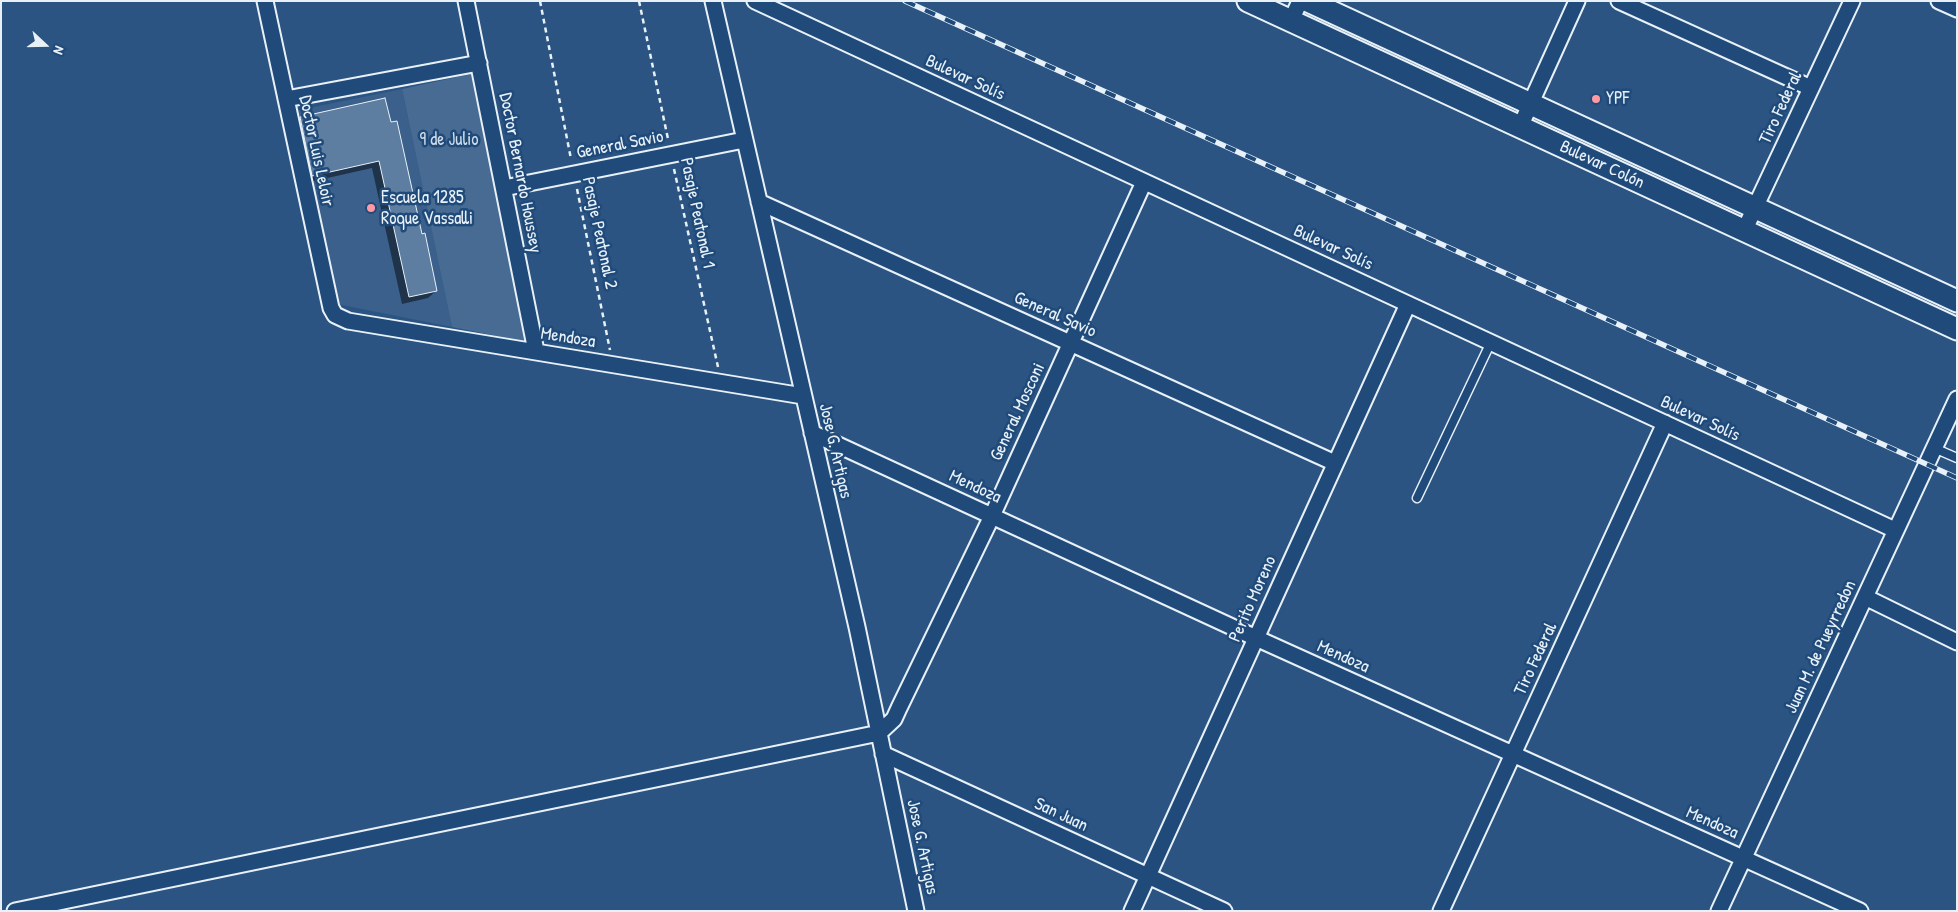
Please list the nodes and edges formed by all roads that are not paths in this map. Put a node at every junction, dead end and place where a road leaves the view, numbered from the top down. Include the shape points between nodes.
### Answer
1 (265, 1) edge
2 (466, 1) edge
3 (712, 1) edge
4 (755, 1) edge
5 (1248, 1) edge
6 (1300, 1) edge
7 (1308, 1) edge
8 (1577, 1) edge
9 (1619, 1) edge
10 (1852, 1) edge
11 (1939, 1) edge
12 (1957, 10) edge
13 (1291, 21) junction
14 (479, 63) junction
15 (1811, 88) junction
16 (286, 99) junction
17 (1530, 104) junction
18 (1520, 127) junction
19 (744, 140) junction
20 (1608, 154) junction
21 (1144, 182) junction
22 (504, 188) junction
23 (758, 202) junction
24 (1756, 208) junction
25 (1744, 231) junction
26 (1850, 266) junction
27 (1957, 301) edge
28 (1408, 304) junction
29 (331, 308) joint
30 (1957, 329) edge
31 (1491, 342) junction
32 (1071, 343) junction
33 (536, 351) junction
34 (803, 396) junction
35 (1957, 398) edge
36 (1665, 423) junction
37 (812, 433) junction
38 (1934, 448) junction
39 (1957, 458) edge
40 (1336, 463) junction
41 (1417, 498) dead end
42 (992, 516) junction
43 (1895, 530) junction
44 (1865, 598) junction
45 (1256, 638) junction
46 (1957, 642) edge
47 (879, 733) junction
48 (883, 754) junction
49 (1513, 754) junction
50 (1744, 858) junction
51 (1148, 876) junction
52 (15, 911) edge
53 (916, 911) edge
54 (1132, 911) edge
55 (1224, 911) edge
56 (1442, 911) edge
57 (1719, 911) edge
58 (1860, 911) edge

1 - 16 street, Doctor Luis Leloir
2 - 14 street, Doctor Bernardo Houssey
3 - 19 street, Jose G. Artigas
4 - 21 street, Bulevar Solís
5 - 13 main road, Bulevar Colón
6 - 13 street
7 - 17 main road, Bulevar Colón
8 - 17 street
9 - 15 street
10 - 15 street, Tiro Federal
11 - 12 street
13 - 18 main road, Bulevar Colón
14 - 16 street
14 - 22 street, Doctor Bernardo Houssey
15 - 24 street, Tiro Federal
16 - 29 street, Doctor Luis Leloir
17 - 18 street
17 - 20 main road, Bulevar Colón
18 - 20 main road, Bulevar Colón
19 - 22 street, General Savio
19 - 23 street, Jose G. Artigas
20 - 24 main road, Bulevar Colón
20 - 25 main road, Bulevar Colón
21 - 28 street, Bulevar Solís
21 - 32 street, General Mosconi
22 - 33 street, Doctor Bernardo Houssey
23 - 32 street, General Savio
23 - 34 street, Jose G. Artigas
24 - 25 street, Tiro Federal
24 - 26 main road, Bulevar Colón
25 - 26 main road, Bulevar Colón
26 - 27 main road, Bulevar Colón
26 - 30 main road, Bulevar Colón
28 - 31 street, Bulevar Solís
28 - 40 street, Perito Moreno
29 - 33 street, Mendoza via 335,315 348,321
31 - 36 street, Bulevar Solís
31 - 41 lane
32 - 40 street, General Savio
32 - 42 street, General Mosconi
33 - 34 street, Mendoza
34 - 37 street, Jose G. Artigas
35 - 38 street, Juan M. de Pueyrredon
36 - 43 street, Bulevar Solís
36 - 49 street, Tiro Federal
37 - 42 street, Mendoza
37 - 47 street, Jose G. Artigas
38 - 39 lane
38 - 43 street, Juan M. de Pueyrredon
40 - 45 street, Perito Moreno
42 - 45 street, Mendoza
42 - 47 street, General Mosconi via 894,719
43 - 44 street, Juan M. de Pueyrredon
44 - 46 street
44 - 50 street, Juan M. de Pueyrredon
45 - 49 street, Mendoza
45 - 51 street, Perito Moreno
47 - 48 street, Jose G. Artigas
47 - 52 street
48 - 51 street, San Juan
48 - 53 street, Jose G. Artigas
49 - 50 street, Mendoza
49 - 56 street, Tiro Federal
50 - 57 street, Juan M. de Pueyrredon
50 - 58 street, Mendoza
51 - 54 street, Perito Moreno
51 - 55 street, San Juan

